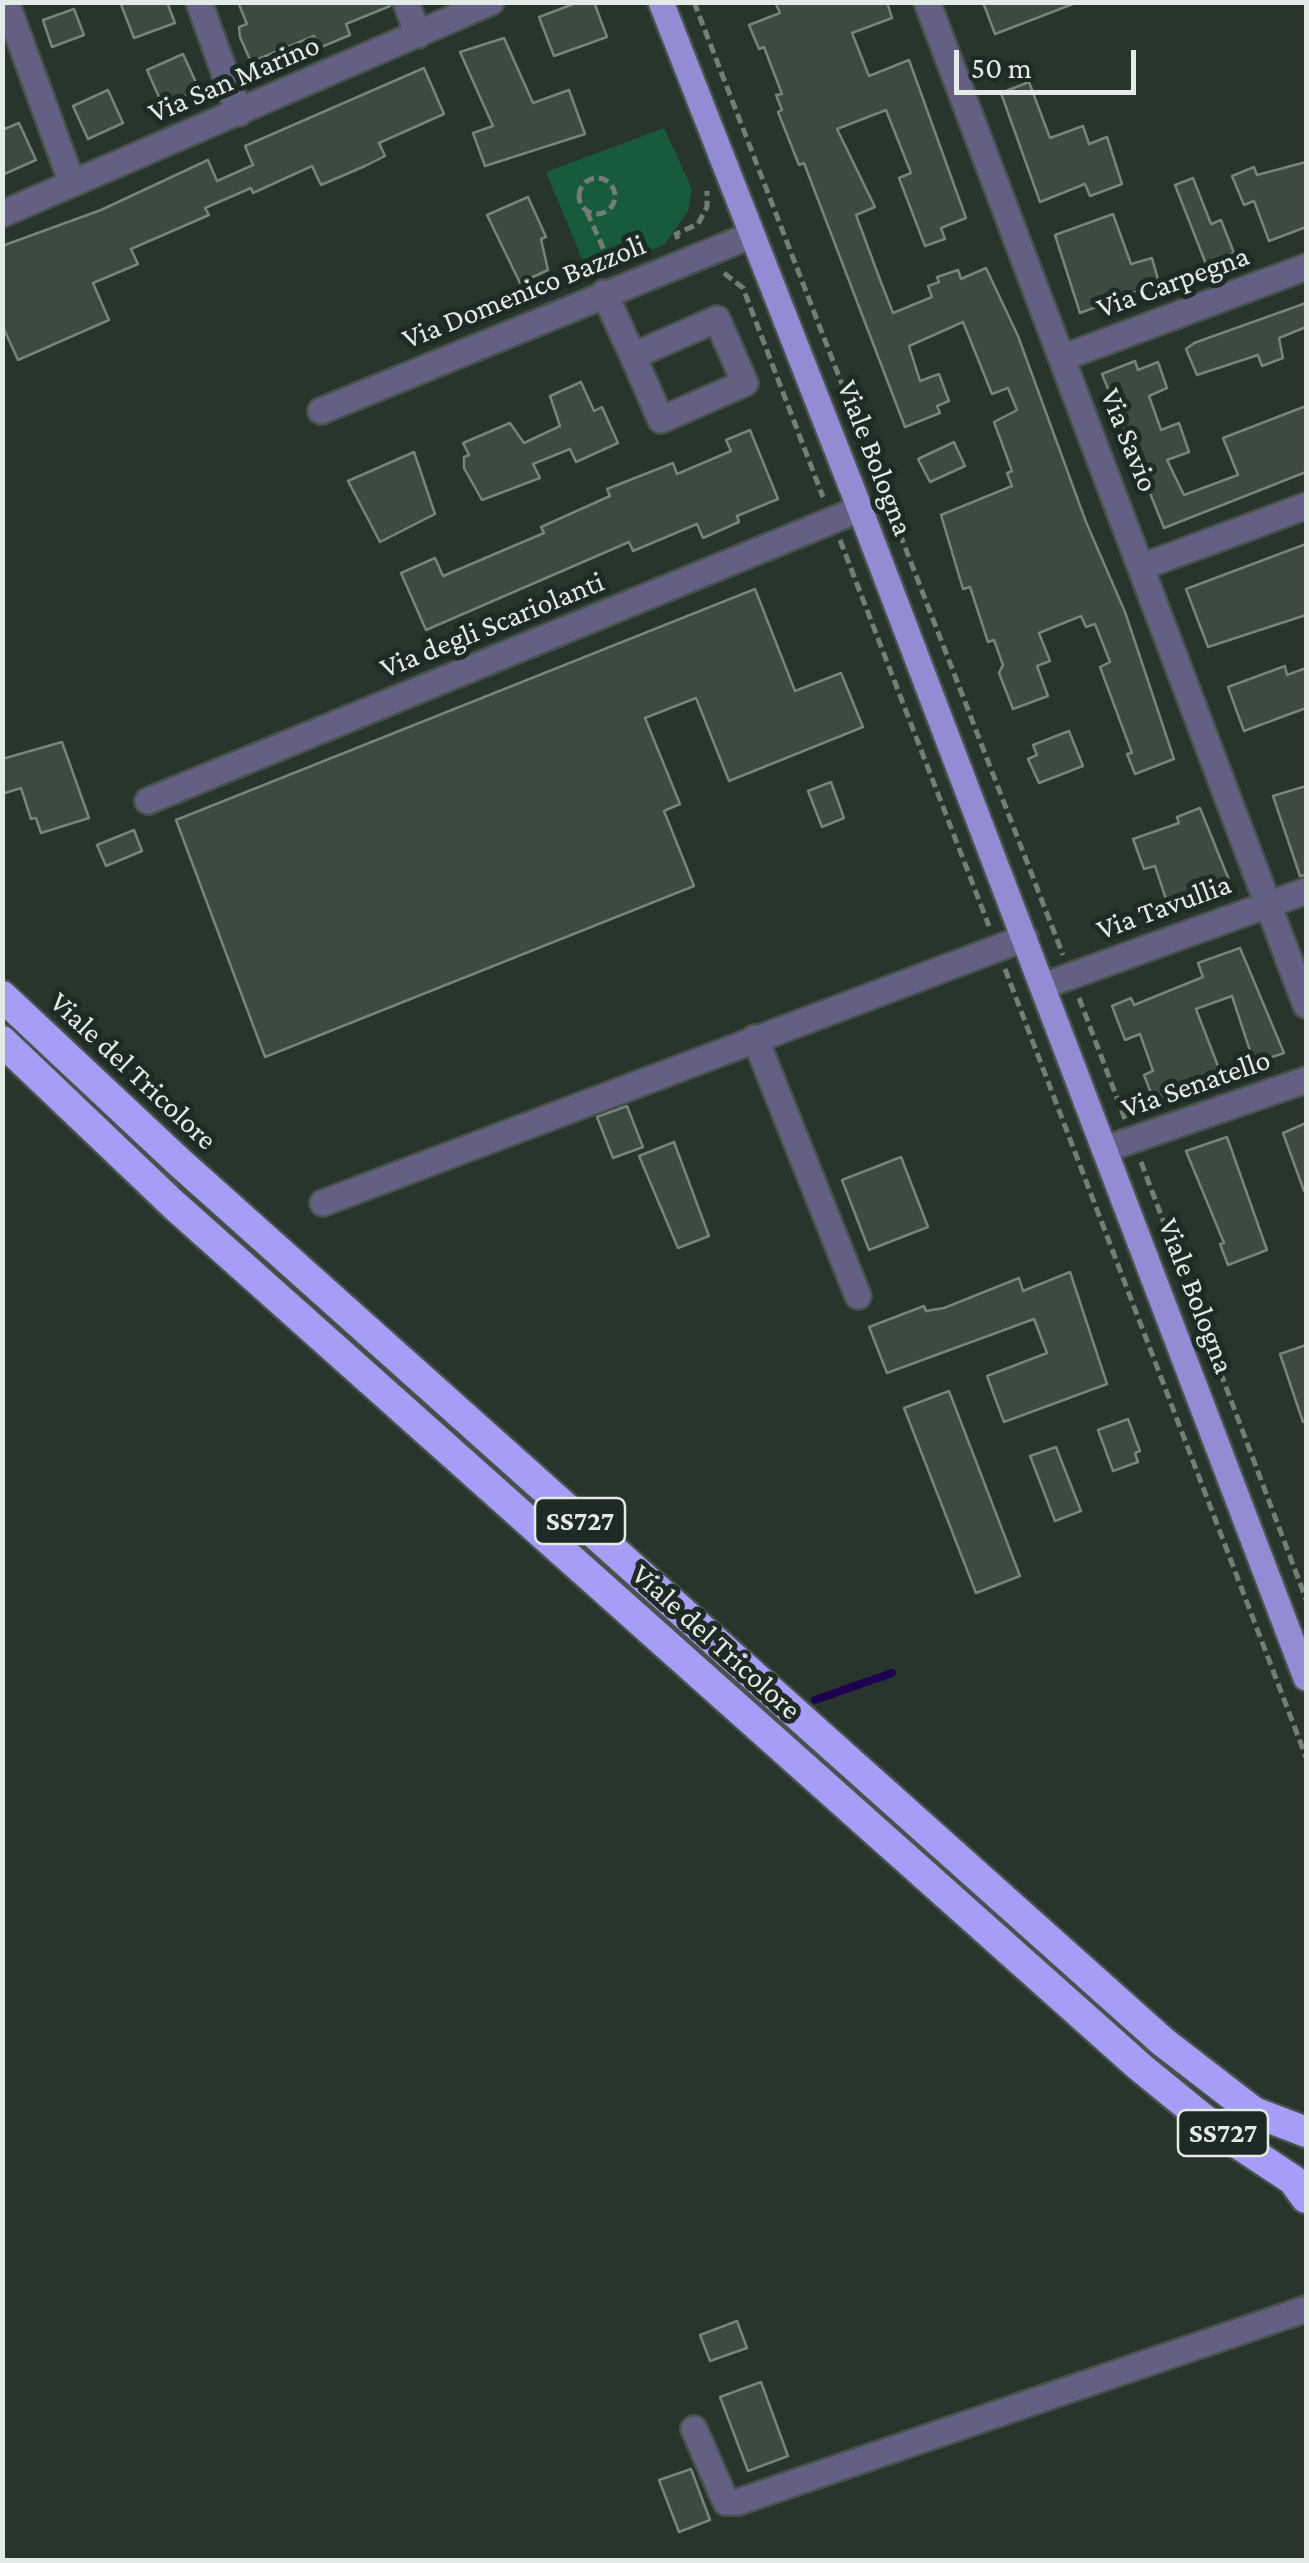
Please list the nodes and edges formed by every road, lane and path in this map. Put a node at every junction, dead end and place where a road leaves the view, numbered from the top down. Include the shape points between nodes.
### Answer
1 (6, 2) edge
2 (199, 2) edge
3 (406, 2) edge
4 (490, 2) edge
5 (661, 2) edge
6 (694, 2) edge
7 (927, 2) edge
8 (418, 34) junction
9 (239, 112) junction
10 (72, 183) junction
11 (707, 188) dead end
12 (587, 212) junction
13 (2, 214) edge
14 (752, 235) junction
15 (687, 260) junction
16 (1306, 266) edge
17 (612, 290) junction
18 (633, 356) junction
19 (1062, 358) junction
20 (321, 411) dead end
21 (1306, 506) edge
22 (860, 509) junction
23 (832, 520) junction
24 (1144, 566) junction
25 (148, 800) dead end
26 (1306, 891) edge
27 (1270, 903) junction
28 (1025, 938) junction
29 (997, 948) junction
30 (1070, 976) junction
31 (1044, 986) junction
32 (2, 996) edge
33 (1306, 1006) edge
34 (755, 1038) junction
35 (2, 1041) edge
36 (1306, 1080) edge
37 (1132, 1140) junction
38 (1106, 1149) junction
39 (323, 1203) dead end
40 (858, 1296) dead end
41 (1306, 1599) edge
42 (1306, 1678) edge
43 (1306, 1758) edge
44 (1306, 2132) edge
45 (1306, 2198) edge
46 (1306, 2308) edge
47 (694, 2429) dead end

1 - 10 street
2 - 9 street
3 - 8 street
4 - 8 street, Via San Marino
5 - 14 main road, Viale Bologna
6 - 30 path
7 - 19 street, Via Savio
8 - 9 street, Via San Marino
9 - 10 street, Via San Marino
10 - 13 street, Via San Marino
11 - 15 path via 698,224 676,234
12 - 12 path via 580,189 594,178 606,181 615,195 612,206
12 - 17 path
14 - 15 street, Via Domenico Bazzoli
14 - 22 main road, Viale Bologna
15 - 17 street, Via Domenico Bazzoli
15 - 23 path via 693,275 728,274 743,288
16 - 19 street, Via Carpegna
17 - 18 street
17 - 20 street, Via Domenico Bazzoli
18 - 18 street via 661,420 746,383 717,319
19 - 24 street, Via Savio
21 - 24 street
22 - 23 street, Via degli Scariolanti
22 - 28 main road, Viale Bologna
23 - 25 street, Via degli Scariolanti
23 - 29 path
24 - 27 street, Via Savio
26 - 27 street, Via Tavullia
27 - 30 street, Via Tavullia
27 - 33 street
28 - 29 street
28 - 31 main road, Viale Bologna
29 - 34 street
29 - 43 path
30 - 31 street, Via Tavullia
30 - 37 path
31 - 38 main road, Viale Bologna
32 - 44 highway, Viale del Tricolore / SS727 via 1162,2041 1254,2112
34 - 39 street
34 - 40 street
35 - 45 highway, Viale del Tricolore / SS727 via 174,1205 1110,2040 1216,2129 1293,2180
36 - 37 street, Via Senatello
37 - 38 street, Via Senatello
37 - 41 path
38 - 42 main road, Viale Bologna
46 - 47 street via 738,2502 726,2502

